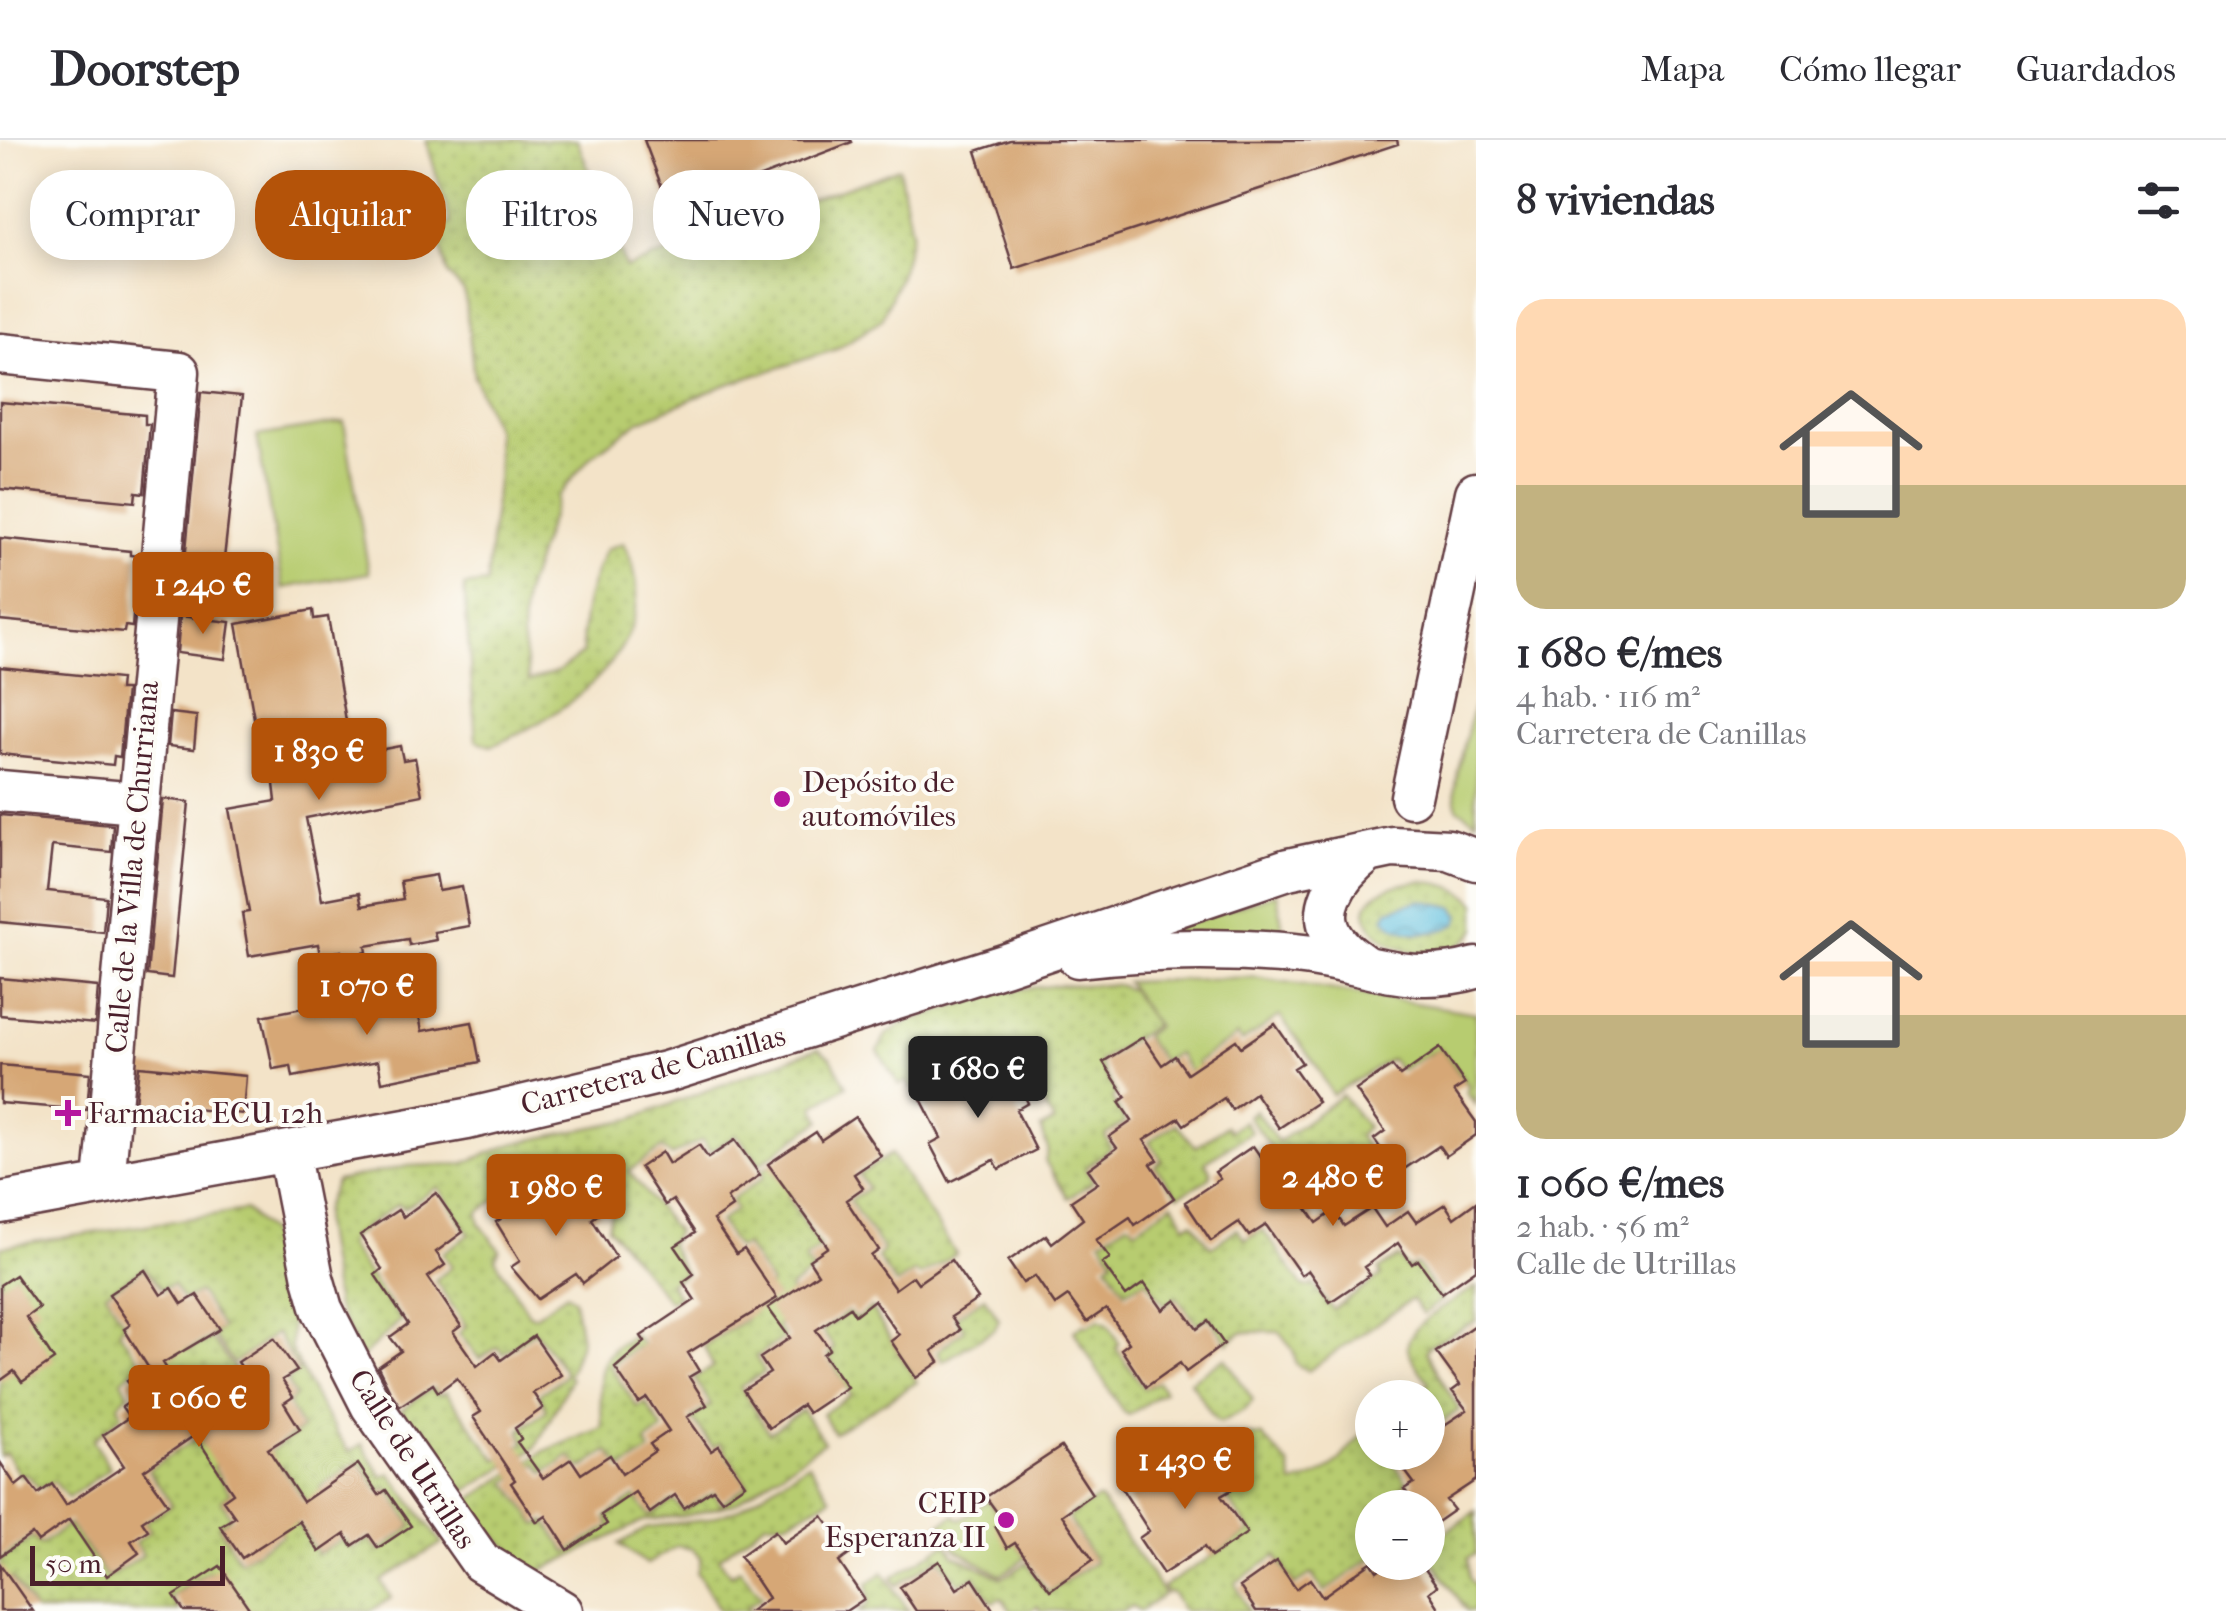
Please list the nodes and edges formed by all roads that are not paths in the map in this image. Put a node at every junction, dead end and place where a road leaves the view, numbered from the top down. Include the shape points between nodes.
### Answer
1 (0, 354) edge
2 (1476, 493) edge
3 (0, 790) edge
4 (1411, 798) junction
5 (138, 803) junction
6 (1371, 852) junction
7 (1462, 855) edge
8 (1004, 965) junction
9 (1366, 967) junction
10 (1464, 977) edge
11 (288, 1151) junction
12 (104, 1182) junction
13 (0, 1204) edge
14 (562, 1611) edge

1 - 5 street, Calle de la Villa de Churriana via 179,372
2 - 4 street
3 - 5 street
4 - 6 street
4 - 7 street
5 - 12 street, Calle de la Villa de Churriana
6 - 7 street, Carretera de Canillas via 1418,846
6 - 8 street, Carretera de Canillas via 1288,869
6 - 9 street via 1343,872 1330,893 1328,921 1338,946
8 - 9 street, Carretera de Canillas via 1143,950 1296,954
8 - 11 street, Carretera de Canillas via 666,1072 467,1119
9 - 10 street, Carretera de Canillas via 1402,976
11 - 12 street, Carretera de Canillas
11 - 14 street, Calle de Utrillas via 322,1309 371,1406 481,1562
12 - 13 street, Carretera de Canillas

